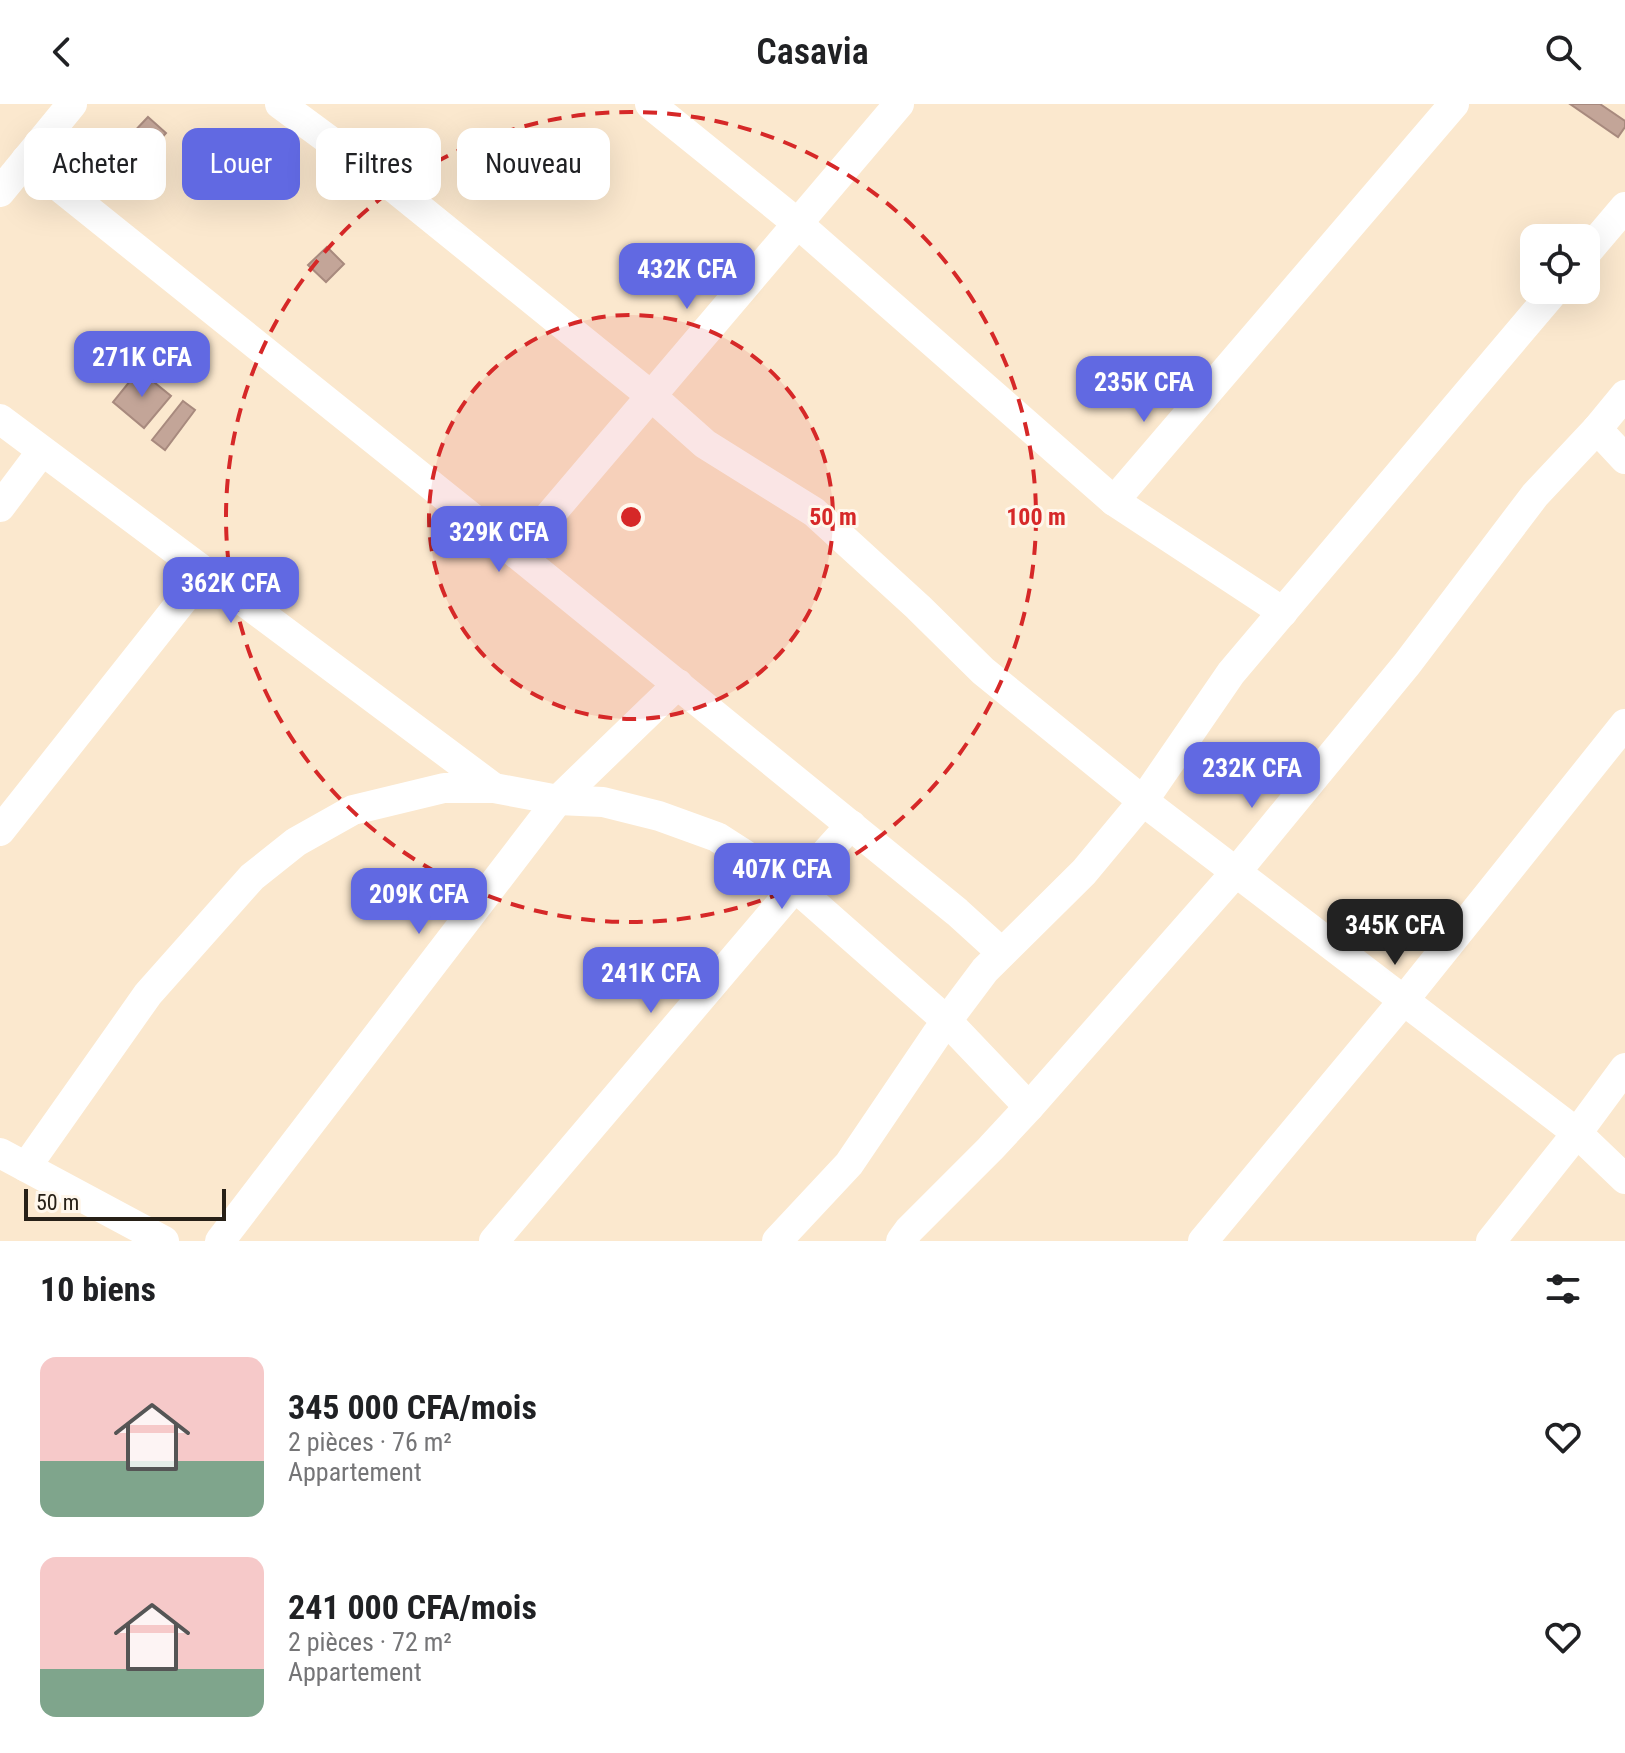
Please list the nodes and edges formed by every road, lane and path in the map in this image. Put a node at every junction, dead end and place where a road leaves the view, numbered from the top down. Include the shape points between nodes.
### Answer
1 (72, 104) edge
2 (280, 104) edge
3 (650, 104) edge
4 (899, 104) edge
5 (1454, 104) edge
6 (52, 128) edge
7 (24, 162) edge
8 (0, 192) edge
9 (76, 200) edge
10 (1625, 207) edge
11 (797, 223) junction
12 (1600, 236) edge
13 (1543, 304) edge
14 (650, 395) junction
15 (1625, 395) edge
16 (0, 419) edge
17 (1597, 429) junction
18 (42, 451) junction
19 (1625, 459) edge
20 (1114, 501) junction
21 (0, 507) edge
22 (517, 554) junction
23 (205, 572) junction
24 (1283, 612) junction
25 (678, 684) junction
26 (1625, 724) edge
27 (494, 788) junction
28 (558, 800) junction
29 (1143, 801) junction
30 (851, 825) junction
31 (0, 831) edge
32 (1236, 872) junction
33 (795, 887) junction
34 (1001, 952) junction
35 (1404, 1000) junction
36 (947, 1021) junction
37 (1625, 1068) edge
38 (1029, 1107) junction
39 (1577, 1133) junction
40 (13, 1160) edge
41 (1625, 1179) edge
42 (164, 1241) edge
43 (220, 1241) edge
44 (494, 1241) edge
45 (777, 1241) edge
46 (901, 1241) edge
47 (1203, 1241) edge
48 (1491, 1241) edge

1 - 6 street
2 - 14 street via 398,191
3 - 11 street
4 - 11 street
5 - 20 street
7 - 8 street
9 - 22 street
10 - 12 street
11 - 14 street
11 - 20 street
13 - 24 street
14 - 22 street
14 - 29 street via 705,444 814,512 983,671
15 - 17 street
16 - 18 street
17 - 19 street
17 - 32 street via 1535,495 1407,664
18 - 21 street
18 - 23 street
20 - 24 street
22 - 25 street
23 - 27 street
23 - 31 street
24 - 29 street via 1231,673
25 - 28 street
25 - 30 street
26 - 35 street
27 - 28 street
27 - 40 street via 444,788 353,810 296,842 252,877
28 - 33 street via 603,802 717,837
28 - 43 street
29 - 32 street
29 - 34 street via 1084,872
30 - 33 street
30 - 34 street
32 - 35 street
32 - 38 street
33 - 36 street
33 - 44 street
34 - 36 street
35 - 39 street
35 - 47 street
36 - 38 street
36 - 45 street via 849,1164
37 - 39 street
38 - 46 street
39 - 41 street
39 - 48 street
40 - 42 street

